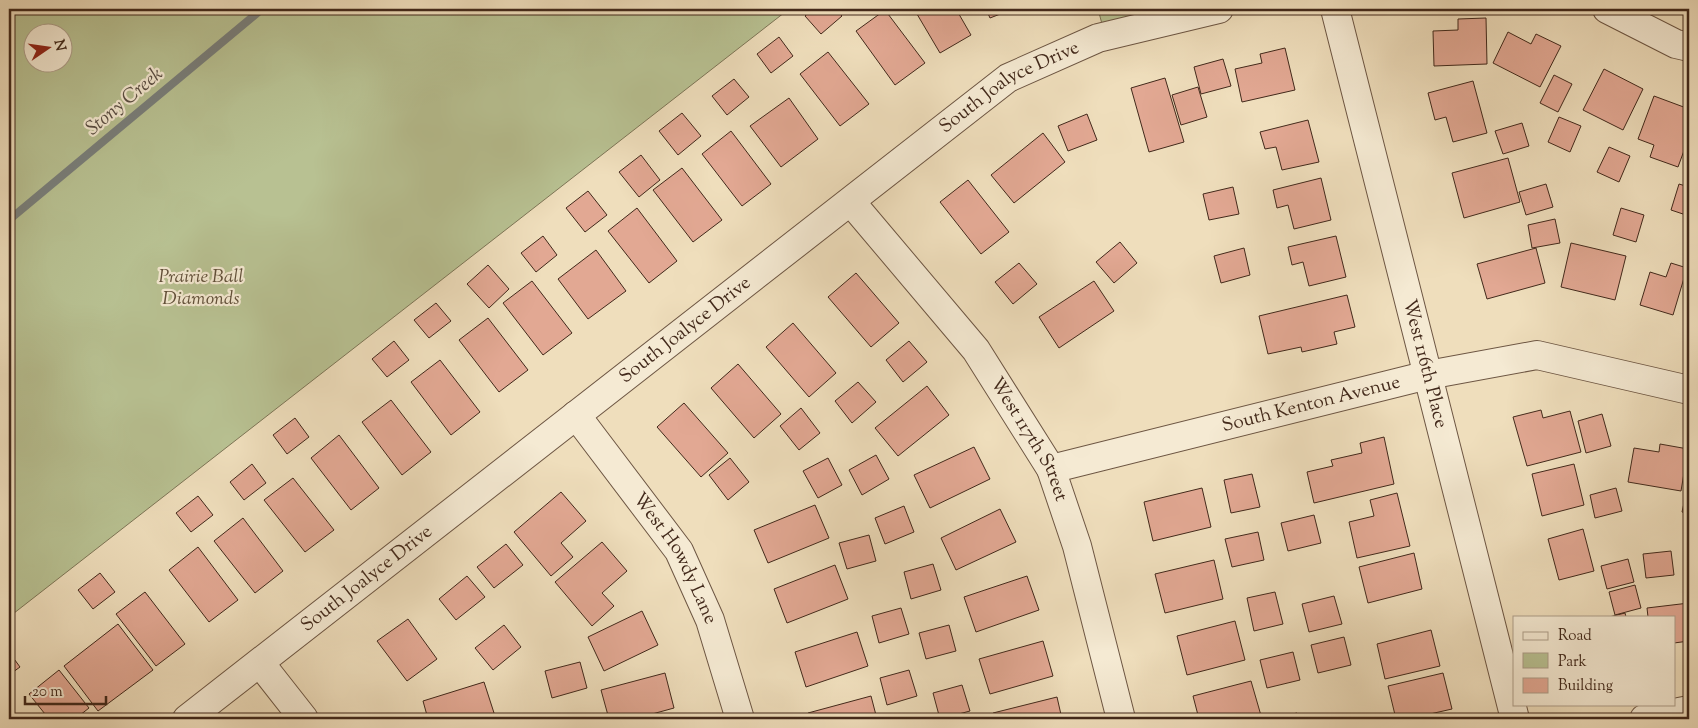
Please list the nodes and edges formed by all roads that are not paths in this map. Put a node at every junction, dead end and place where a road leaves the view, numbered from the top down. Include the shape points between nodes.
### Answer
1 (1219, 9) edge
2 (1335, 9) edge
3 (1606, 9) edge
4 (1689, 47) edge
5 (851, 202) junction
6 (1428, 375) junction
7 (1689, 390) edge
8 (576, 416) junction
9 (1051, 469) junction
10 (260, 663) junction
11 (1689, 710) edge
12 (187, 719) edge
13 (304, 719) edge
14 (740, 719) edge
15 (1121, 719) edge
16 (1515, 719) edge
17 (1644, 719) edge

1 - 5 street, South Joalyce Drive via 1098,38 1008,78
2 - 6 street, West 116th Place
3 - 4 street via 1676,44
5 - 8 street, South Joalyce Drive
5 - 9 street, West 117th Street via 976,350
6 - 7 street, South Kenton Avenue via 1537,356
6 - 9 street, South Kenton Avenue
6 - 16 street, West 116th Place
8 - 10 street, South Joalyce Drive
8 - 14 street, West Howdy Lane via 679,551 710,620
9 - 15 street, West 117th Street via 1077,546
10 - 12 street, South Joalyce Drive
10 - 13 street
11 - 17 street

